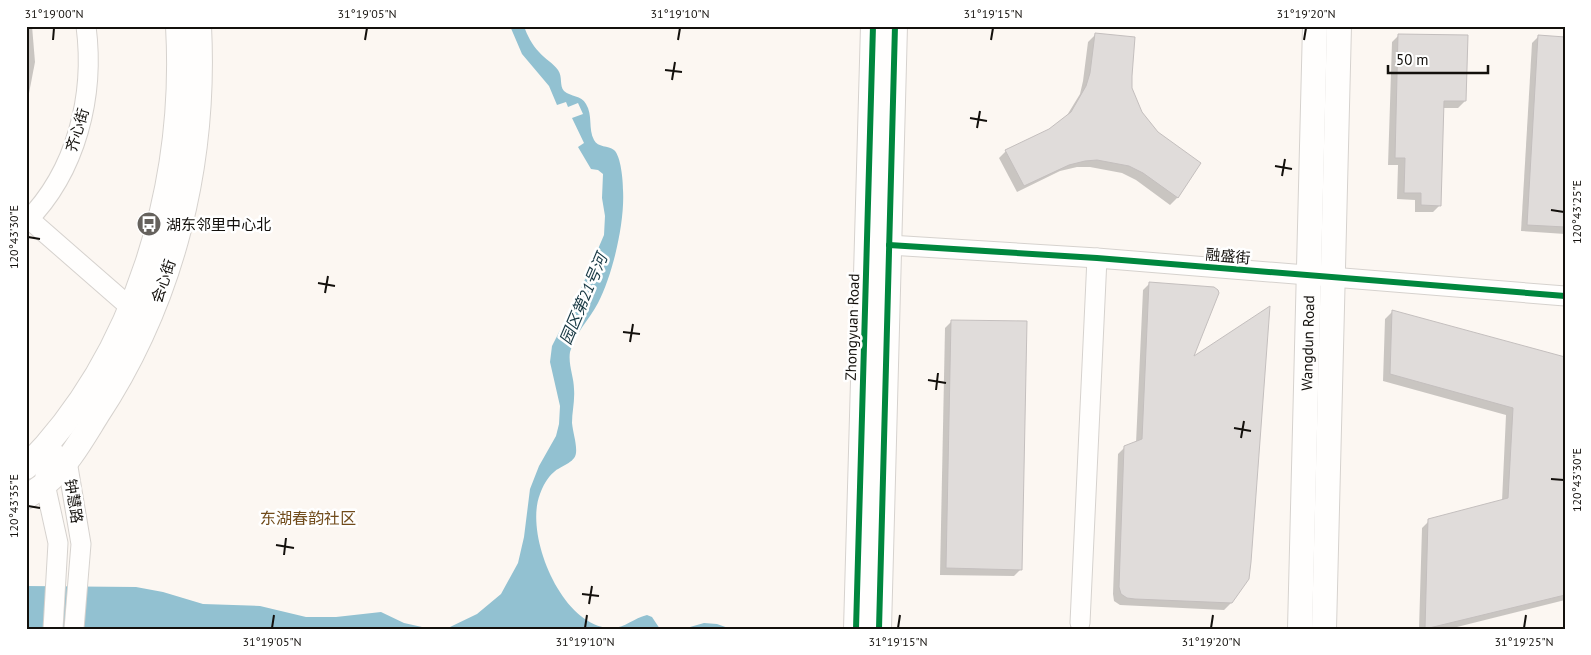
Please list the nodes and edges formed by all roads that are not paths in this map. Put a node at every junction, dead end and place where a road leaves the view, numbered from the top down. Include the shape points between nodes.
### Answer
1 (86, 26) edge
2 (178, 26) edge
3 (199, 26) edge
4 (873, 26) edge
5 (895, 26) edge
6 (1315, 26) edge
7 (1339, 26) edge
8 (28, 220) edge
9 (888, 245) junction
10 (1097, 258) junction
11 (1309, 276) junction
12 (1333, 278) junction
13 (1565, 296) edge
14 (141, 313) junction
15 (46, 447) junction
16 (68, 461) junction
17 (26, 467) edge
18 (36, 491) edge
19 (1080, 623) dead end
20 (868, 625) edge
21 (53, 629) edge
22 (74, 629) edge
23 (1300, 629) edge
24 (1324, 629) edge

1 - 8 street, 齐心街 via 88,88 79,130 62,171
2 - 14 main road, 会心街 via 178,80 168,181 144,274
3 - 14 main road, 会心街 via 199,90 190,179 164,282
4 - 20 main road, Zhongyuan Road
5 - 9 main road, Zhongyuan Road
6 - 11 main road, Wangdun Road
7 - 12 main road, Wangdun Road
8 - 14 street
9 - 10 street, 融盛街
9 - 20 main road, Zhongyuan Road
10 - 11 street, 融盛街
10 - 19 street
11 - 12 street, 融盛街
11 - 23 main road, Wangdun Road
12 - 13 street, 融盛街
12 - 24 main road, Wangdun Road
14 - 15 main road, 会心街
14 - 16 main road, 会心街 via 114,389
15 - 16 street, 钟慧路
15 - 17 main road, 会心街
15 - 18 street, 钟慧路
16 - 18 main road, 会心街
16 - 22 street, 钟慧路 via 81,544
18 - 21 street, 钟慧路 via 58,543

